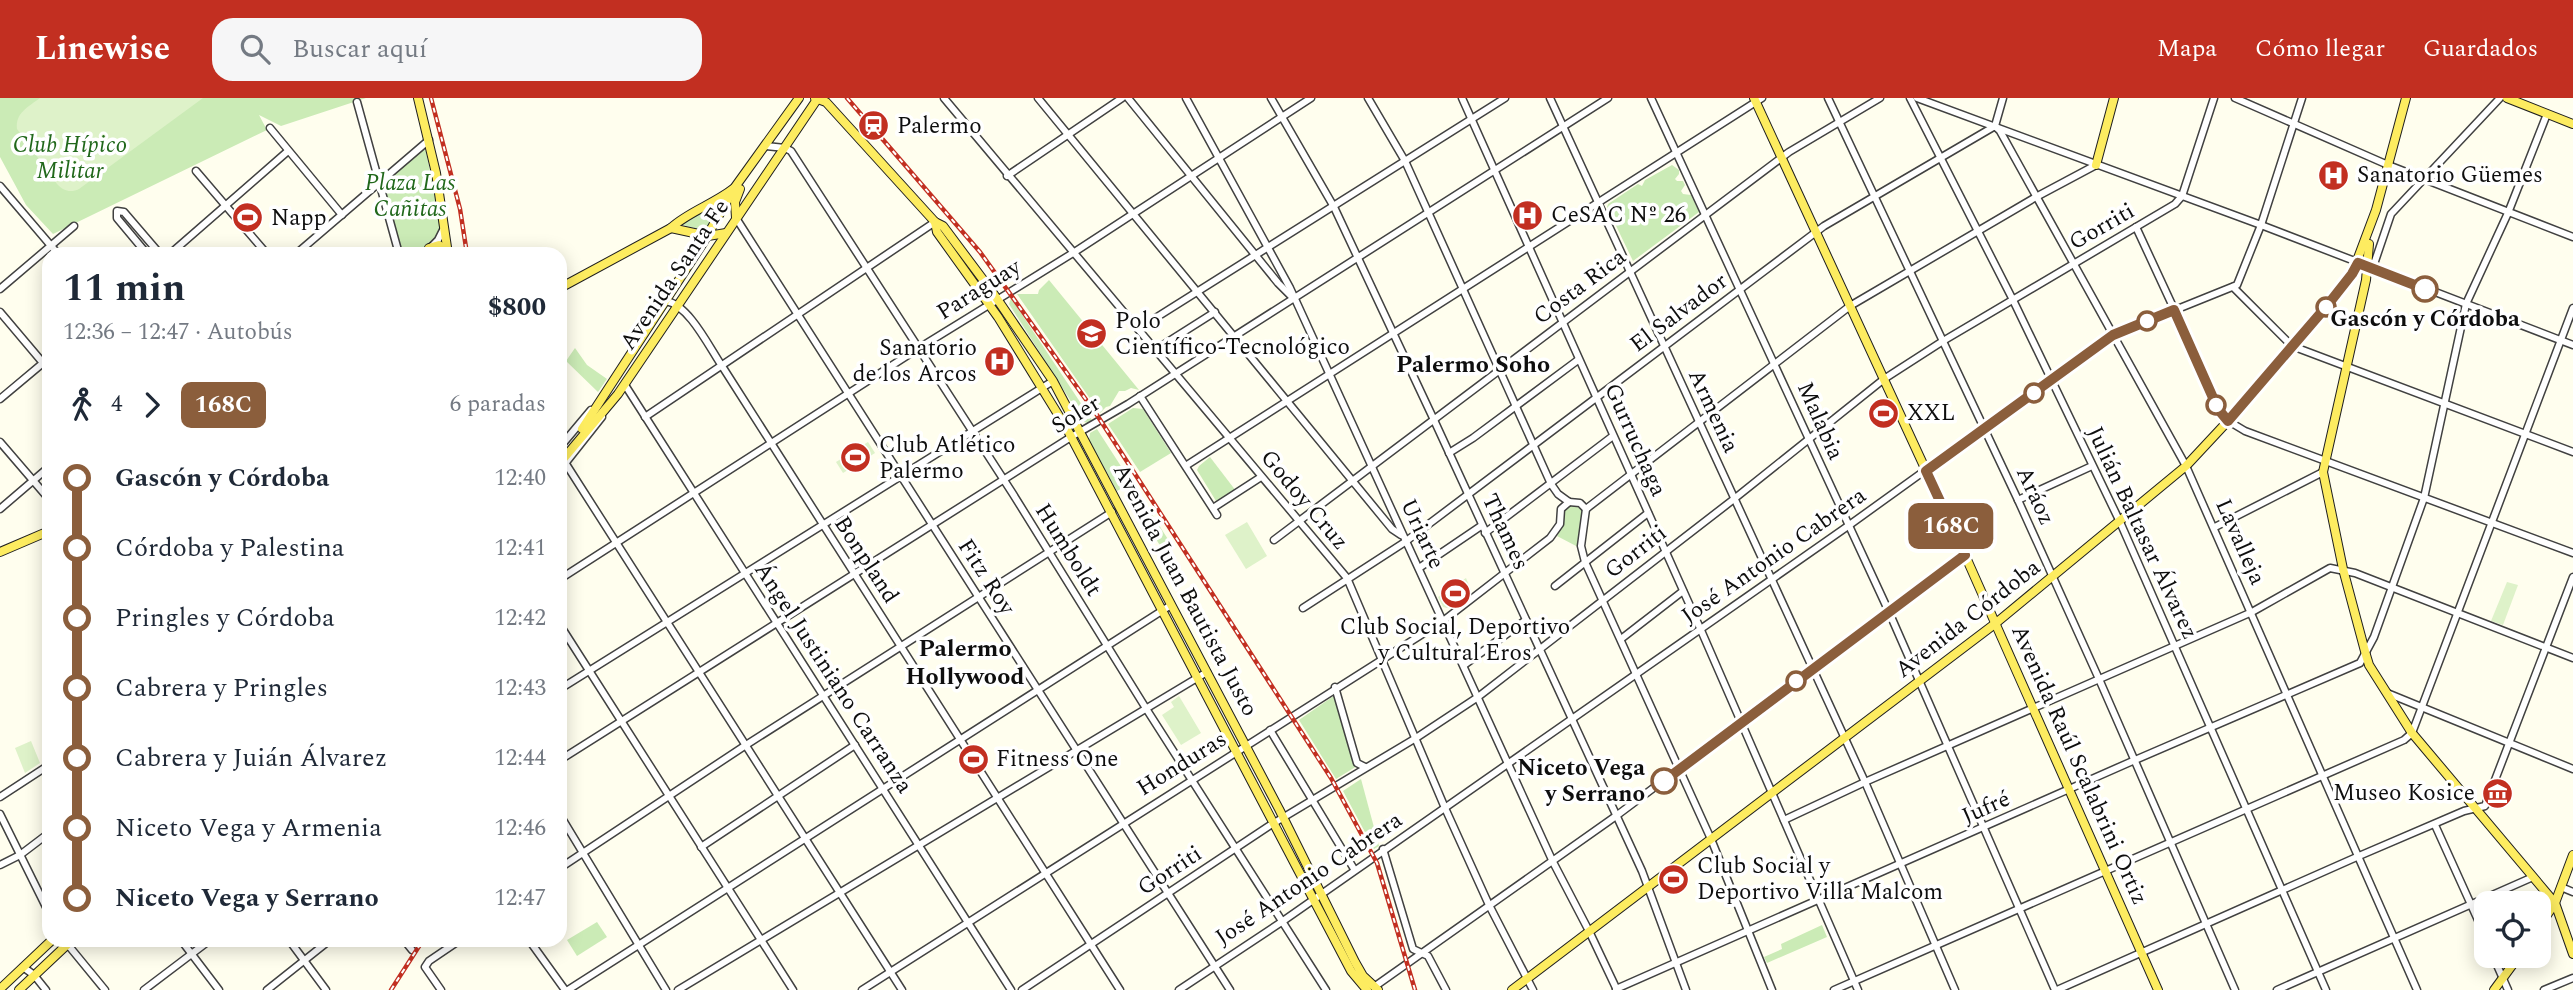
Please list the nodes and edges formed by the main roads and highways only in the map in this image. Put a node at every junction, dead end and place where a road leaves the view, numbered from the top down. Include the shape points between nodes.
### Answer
1 (418, 98) edge
2 (799, 98) edge
3 (817, 98) edge
4 (2114, 98) edge
5 (2406, 98) edge
6 (2507, 98) edge
7 (1757, 99) edge
8 (2573, 124) edge
9 (752, 165) junction
10 (2096, 165) road end
11 (735, 187) junction
12 (736, 218) junction
13 (671, 228) junction
14 (685, 231) junction
15 (726, 233) junction
16 (708, 236) junction
17 (447, 247) edge
18 (700, 249) junction
19 (2365, 266) junction
20 (567, 284) edge
21 (993, 301) junction
22 (645, 333) junction
23 (625, 385) junction
24 (567, 446) edge
25 (567, 458) edge
26 (42, 534) edge
27 (0, 552) edge
28 (1996, 623) junction
29 (2573, 855) edge
30 (2555, 903) junction
31 (2551, 909) edge
32 (44, 947) edge
33 (62, 947) edge
34 (2573, 954) edge
35 (2510, 968) edge
36 (1, 985) edge
37 (1372, 989) edge
38 (19, 990) edge
39 (1512, 990) edge
40 (2158, 990) edge
41 (2494, 990) edge

1 - 17 main road
2 - 9 main road, Avenida Santa Fe
3 - 12 main road, Avenida Santa Fe
3 - 21 main road, Avenida Juan Bautista Justo via 827,102 943,226
4 - 10 main road
5 - 19 main road, Avenida Córdoba
6 - 8 main road
7 - 28 main road, Avenida Raúl Scalabrini Ortiz
9 - 11 main road, Avenida Santa Fe
9 - 12 main road via 736,198
11 - 13 main road
11 - 16 main road, Avenida Santa Fe
12 - 15 main road, Avenida Santa Fe
13 - 14 main road
13 - 20 main road
14 - 16 main road
14 - 18 main road
15 - 16 main road
15 - 23 main road, Avenida Santa Fe
16 - 18 main road, Avenida Santa Fe
18 - 22 main road, Avenida Santa Fe
19 - 28 main road, Avenida Córdoba via 2352,274 2186,466
19 - 30 main road via 2366,280 2323,472 2366,655 2412,733
21 - 37 main road, Avenida Juan Bautista Justo via 1053,381
21 - 37 main road, Avenida Juan Bautista Justo via 1071,437 1351,971
22 - 23 main road via 624,372
22 - 24 main road, Avenida Santa Fe
23 - 25 main road, Avenida Santa Fe
26 - 27 main road
28 - 39 main road, Avenida Córdoba
28 - 40 main road, Avenida Raúl Scalabrini Ortiz
29 - 30 main road
30 - 31 main road
30 - 34 main road
32 - 36 main road
33 - 38 main road
35 - 41 main road

